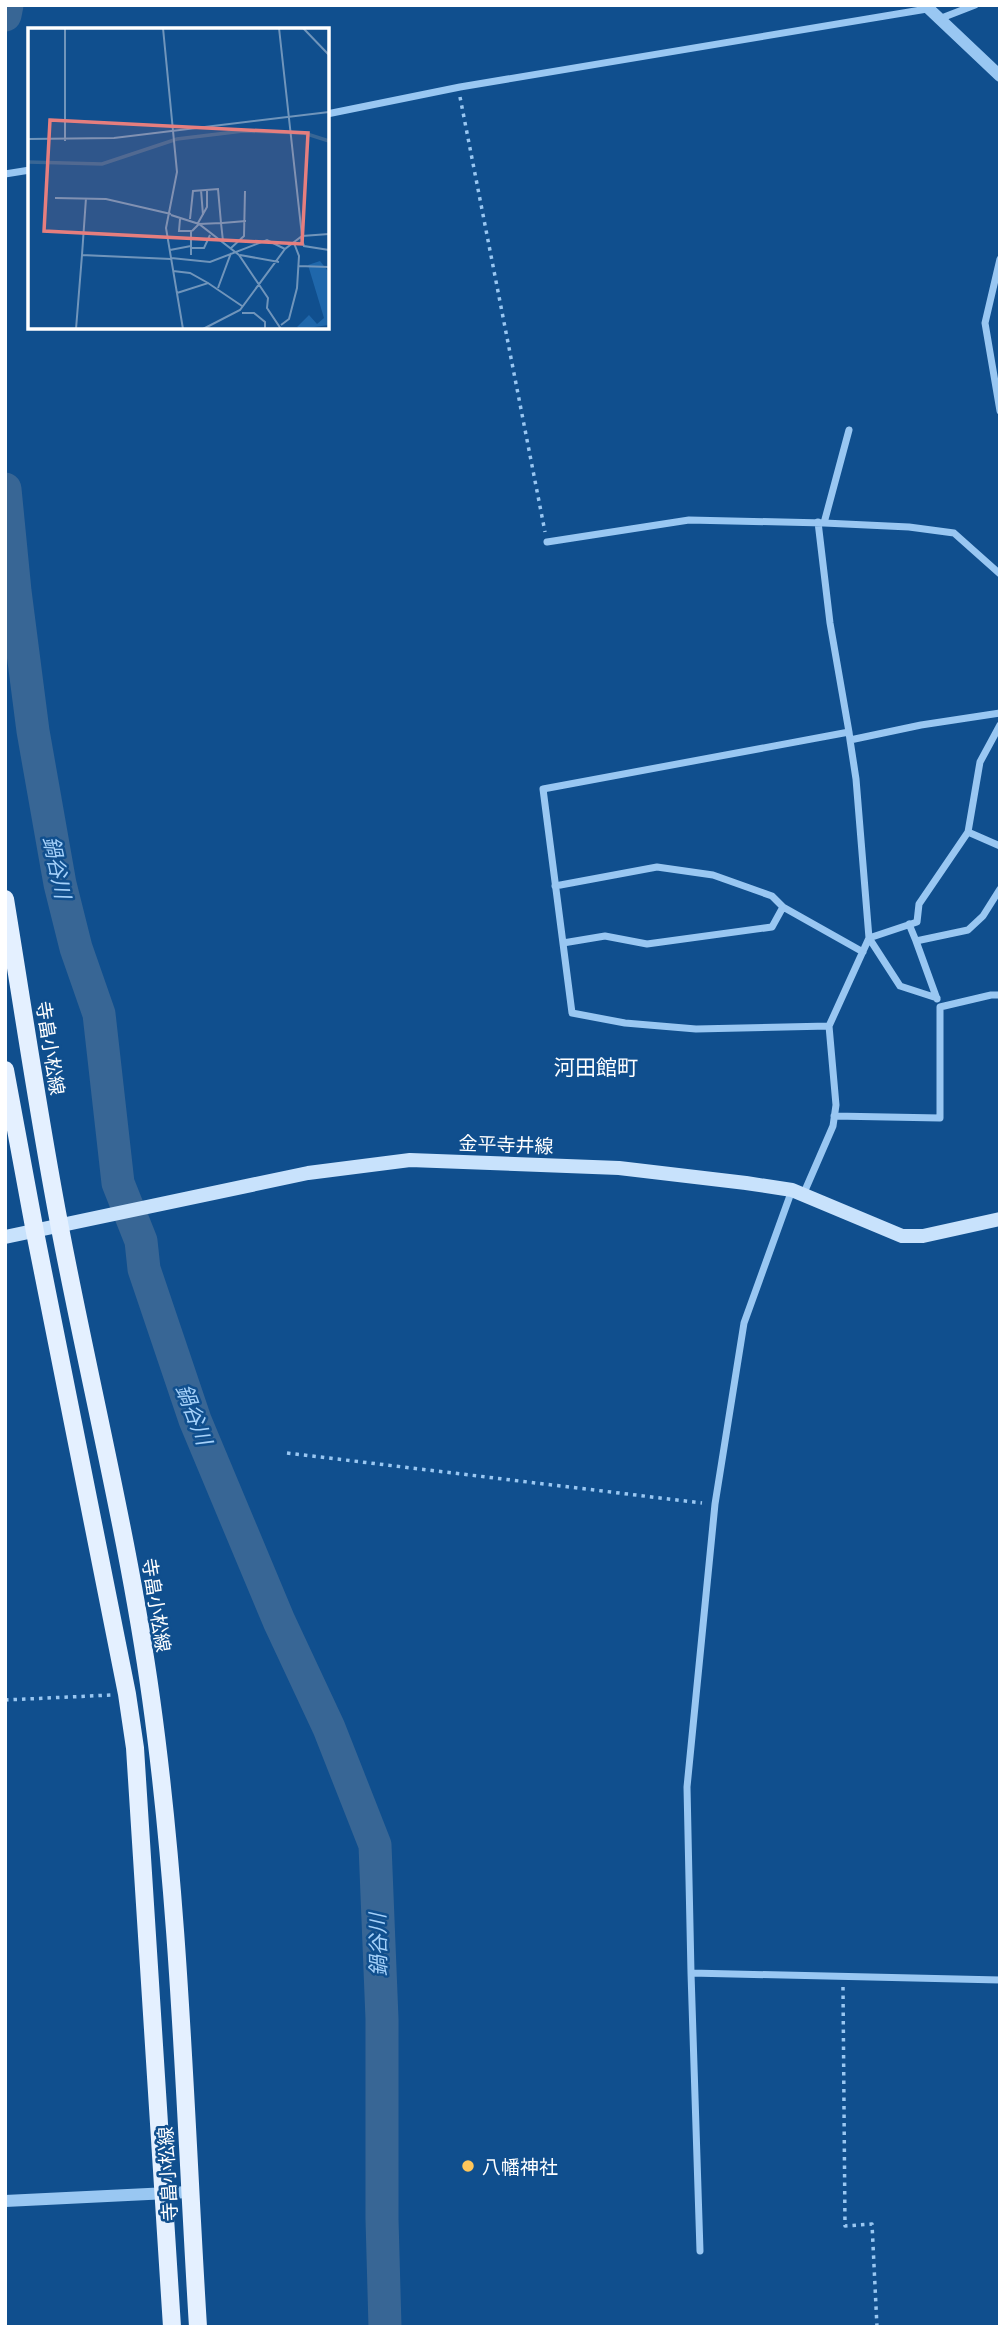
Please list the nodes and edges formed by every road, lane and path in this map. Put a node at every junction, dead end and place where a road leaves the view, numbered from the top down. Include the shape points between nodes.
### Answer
1 (975, 5) edge
2 (926, 7) edge
3 (939, 19) junction
4 (999, 73) edge
5 (459, 88) junction
6 (329, 114) edge
7 (28, 170) edge
8 (5, 174) edge
9 (1000, 259) edge
10 (1000, 411) edge
11 (849, 430) dead end
12 (821, 522) junction
13 (547, 542) joint
14 (1000, 574) edge
15 (1000, 713) edge
16 (1000, 725) edge
17 (849, 736) junction
18 (968, 832) junction
19 (1000, 846) edge
20 (555, 886) junction
21 (1000, 889) edge
22 (5, 899) edge
23 (783, 907) junction
24 (909, 925) junction
25 (869, 938) junction
26 (916, 941) junction
27 (563, 943) junction
28 (863, 952) junction
29 (1000, 995) edge
30 (937, 998) junction
31 (940, 1007) junction
32 (829, 1026) junction
33 (5, 1070) edge
34 (834, 1116) junction
35 (797, 1193) junction
36 (1000, 1219) edge
37 (60, 1226) junction
38 (35, 1232) junction
39 (5, 1237) edge
40 (287, 1453) dead end
41 (715, 1504) junction
42 (127, 1694) junction
43 (5, 1700) edge
44 (691, 1973) junction
45 (843, 1976) junction
46 (1000, 1980) edge
47 (189, 2192) junction
48 (164, 2193) junction
49 (5, 2201) edge
50 (700, 2251) dead end
51 (172, 2327) edge
52 (198, 2327) edge
53 (877, 2327) edge

1 - 3 street
2 - 3 street
2 - 5 street
3 - 4 street
5 - 6 street
5 - 13 path
7 - 8 street
9 - 10 street via 985,323
11 - 12 street
12 - 13 street via 689,520
12 - 14 street via 954,533
12 - 17 street via 830,624
15 - 17 street
16 - 18 street via 980,762
17 - 20 street via 677,762 543,789
17 - 25 street
18 - 19 street
18 - 24 street via 919,904 917,922
20 - 23 street via 657,867 713,875 772,896
20 - 27 street
21 - 26 street via 968,930
22 - 37 main road, 寺畠小松線
23 - 27 street via 772,927 647,944 604,936
23 - 28 street
24 - 25 street
24 - 26 street
25 - 28 street
25 - 30 street via 900,986
26 - 30 street
27 - 32 street via 572,1013 696,1029
28 - 32 street
29 - 31 street
30 - 31 street
31 - 34 street via 940,1118
32 - 34 street
33 - 38 main road, 寺畠小松線
34 - 35 street
35 - 36 main road, 金平寺井線 via 902,1236 923,1236
35 - 37 main road, 金平寺井線 via 620,1168 410,1160 308,1173
35 - 41 street via 744,1323
37 - 38 main road, 金平寺井線
37 - 47 main road, 寺畠小松線 via 129,1562 153,1706 178,1972
38 - 39 main road, 金平寺井線
38 - 42 main road, 寺畠小松線
40 - 41 path
41 - 44 street via 687,1787
42 - 43 path
42 - 48 main road, 寺畠小松線 via 135,1748
44 - 45 street
44 - 50 street
45 - 46 street
45 - 53 path via 845,2226 872,2224
47 - 48 street
47 - 52 main road, 寺畠小松線
48 - 49 street
48 - 51 main road, 寺畠小松線

